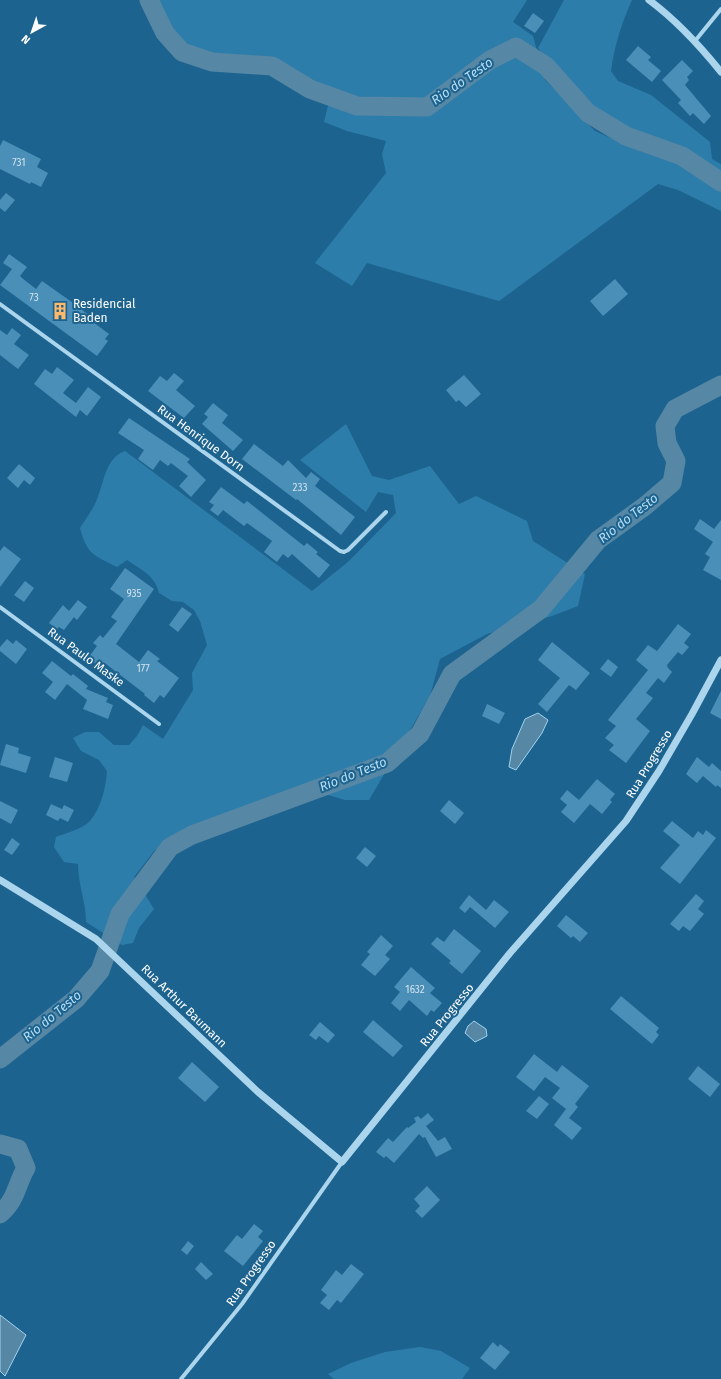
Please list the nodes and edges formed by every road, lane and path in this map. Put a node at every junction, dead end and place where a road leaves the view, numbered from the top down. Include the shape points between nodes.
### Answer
1 (649, 0) edge
2 (721, 8) edge
3 (694, 41) junction
4 (721, 72) edge
5 (0, 304) edge
6 (386, 512) dead end
7 (0, 607) edge
8 (721, 660) edge
9 (159, 724) dead end
10 (0, 880) edge
11 (342, 1162) junction
12 (181, 1379) edge

1 - 3 street via 662,9
2 - 3 street
3 - 4 street
5 - 6 street, Rua Henrique Dorn via 340,551 348,550
7 - 9 street, Rua Paulo Maske
8 - 11 street, Rua Progresso via 659,771 626,821 510,953
10 - 11 street, Rua Arthur Baumann via 96,939 258,1092
11 - 12 street, Rua Progresso via 235,1314

